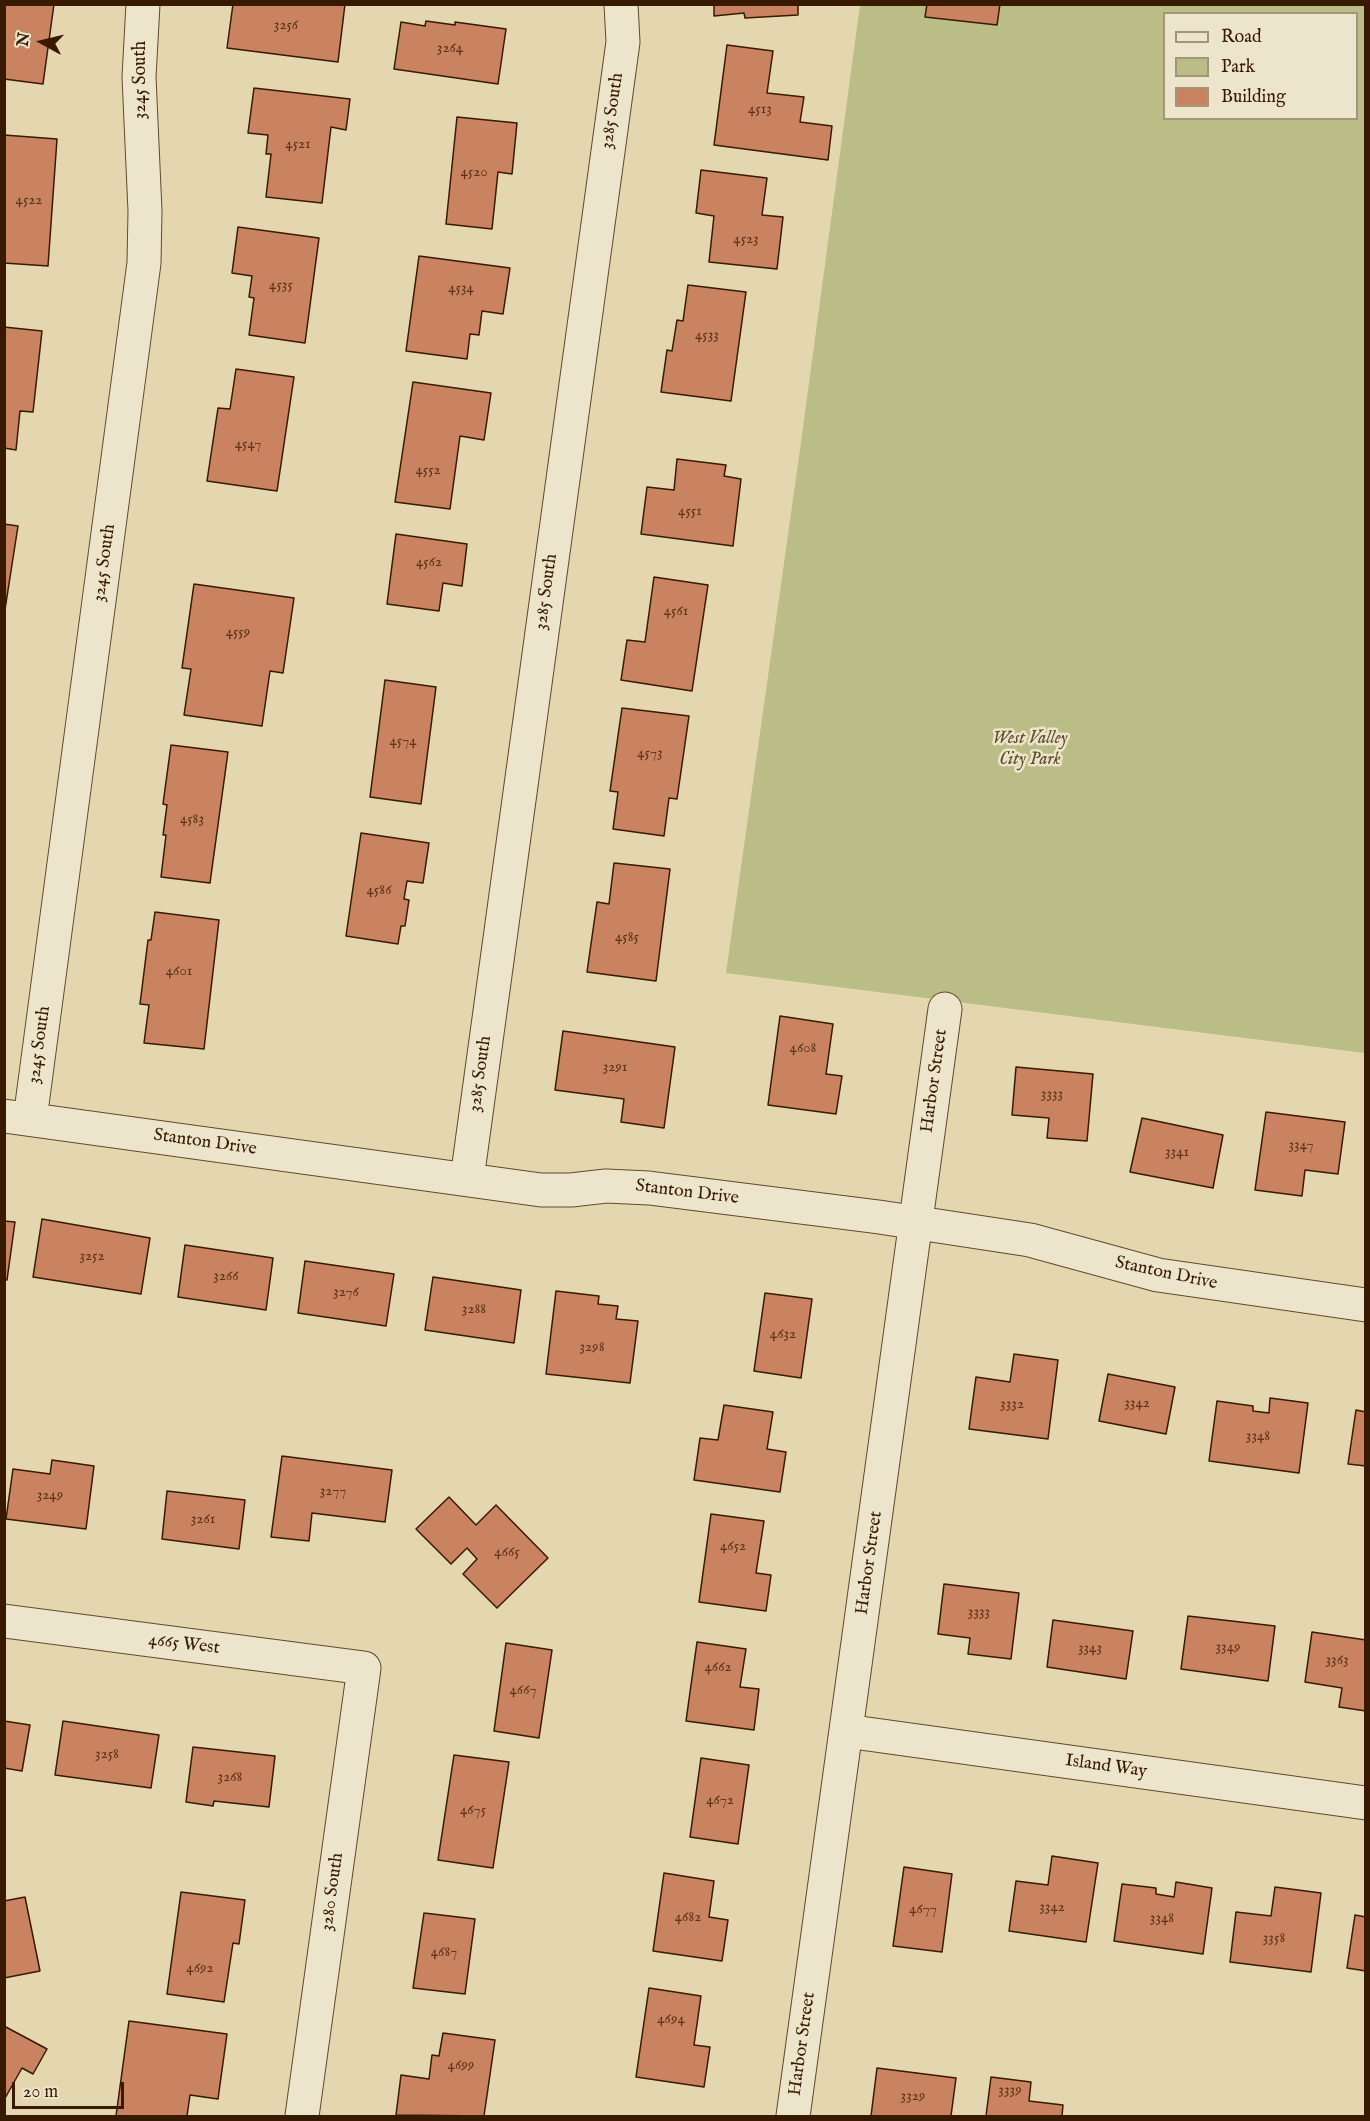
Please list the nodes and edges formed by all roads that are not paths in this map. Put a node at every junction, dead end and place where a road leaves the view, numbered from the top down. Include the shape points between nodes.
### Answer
1 (143, 4) edge
2 (621, 4) edge
3 (945, 1009) dead end
4 (17, 1118) edge
5 (467, 1179) junction
6 (916, 1223) junction
7 (1365, 1305) edge
8 (4, 1621) edge
9 (364, 1668) joint
10 (846, 1731) junction
11 (1365, 1803) edge
12 (302, 2116) edge
13 (793, 2116) edge

1 - 4 street, 3245 South via 139,77 144,263
2 - 5 street, 3285 South via 623,42
3 - 6 street, Harbor Street
4 - 5 street, Stanton Drive
5 - 6 street, Stanton Drive via 540,1190 649,1188
6 - 7 street, Stanton Drive via 1030,1240 1158,1275
6 - 10 street, Harbor Street
8 - 9 street, 4665 West
9 - 12 street, 3280 South
10 - 11 street, Island Way
10 - 13 street, Harbor Street

